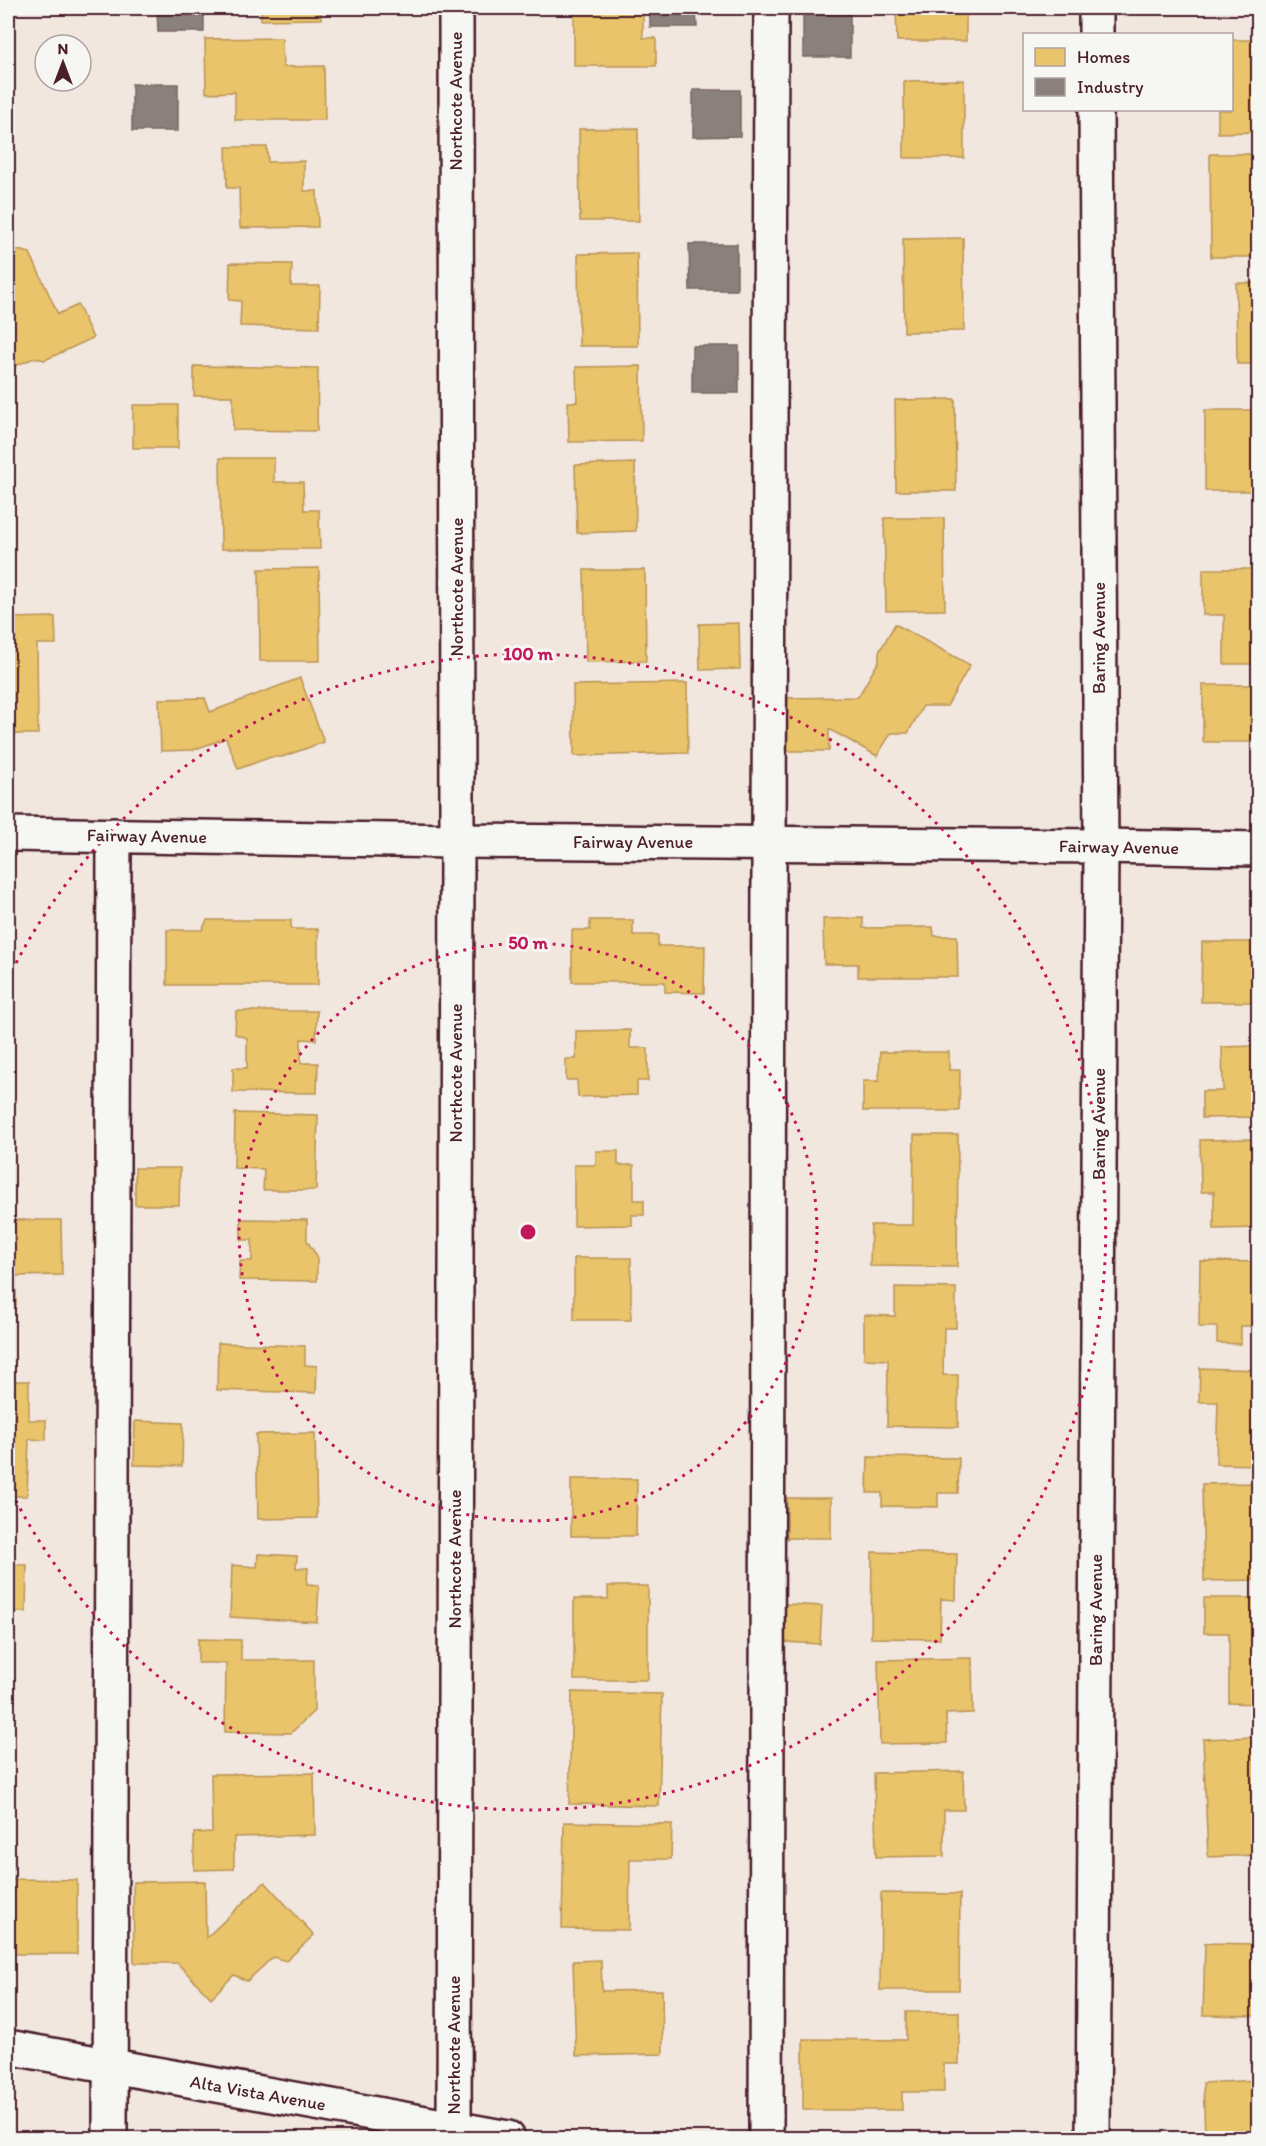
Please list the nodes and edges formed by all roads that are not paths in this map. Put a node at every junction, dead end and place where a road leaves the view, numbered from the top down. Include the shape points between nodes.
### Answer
1 (456, 8) edge
2 (771, 8) edge
3 (1095, 8) edge
4 (1096, 33) edge
5 (1096, 111) edge
6 (8, 834) edge
7 (114, 836) junction
8 (457, 841) junction
9 (770, 843) junction
10 (1101, 846) junction
11 (1258, 849) edge
12 (8, 2047) edge
13 (110, 2066) junction
14 (454, 2133) edge
15 (110, 2139) edge
16 (508, 2139) edge
17 (766, 2139) edge
18 (1093, 2139) edge

1 - 8 street, Northcote Avenue
2 - 9 street
3 - 4 street
5 - 10 street, Baring Avenue
6 - 7 street, Fairway Avenue
7 - 8 street, Fairway Avenue
7 - 13 street
8 - 9 street, Fairway Avenue
8 - 14 street, Northcote Avenue
9 - 10 street, Fairway Avenue
9 - 17 street
10 - 11 street, Fairway Avenue
10 - 18 street, Baring Avenue
12 - 13 street, Alta Vista Avenue
13 - 14 street, Alta Vista Avenue
13 - 15 street
14 - 16 street, Alta Vista Avenue

